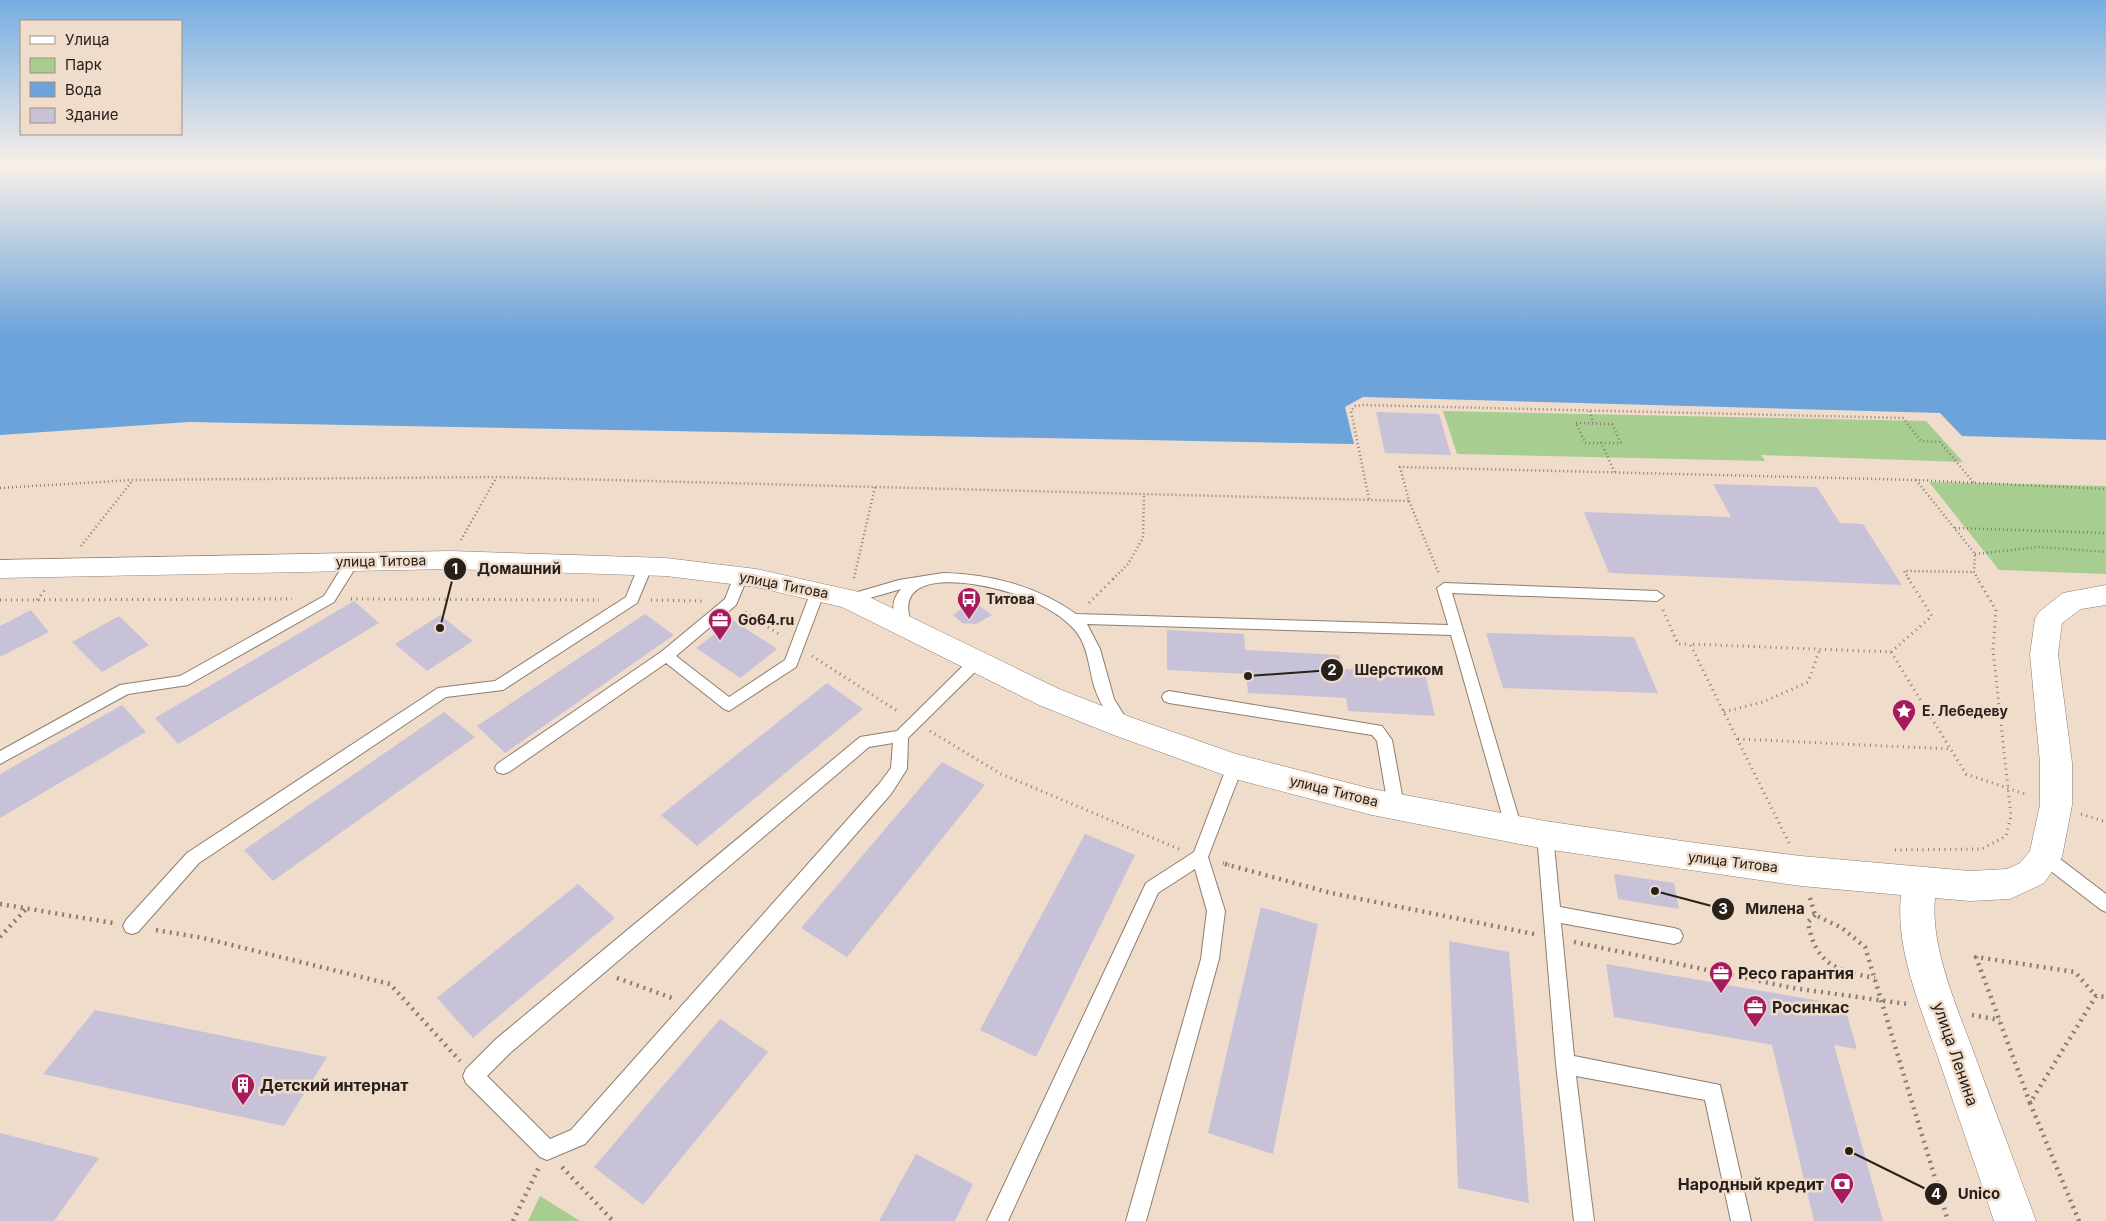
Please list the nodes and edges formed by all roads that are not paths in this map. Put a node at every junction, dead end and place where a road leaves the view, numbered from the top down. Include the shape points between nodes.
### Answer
1 (352, 562) junction
2 (645, 567) junction
3 (0, 569) edge
4 (741, 576) junction
5 (927, 578) junction
6 (818, 591) junction
7 (2106, 595) edge
8 (1656, 596) road end
9 (849, 599) junction
10 (1074, 619) junction
11 (905, 625) junction
12 (1456, 630) junction
13 (666, 656) junction
14 (977, 661) junction
15 (1169, 697) dead end
16 (1122, 726) junction
17 (900, 736) junction
18 (0, 758) edge
19 (1234, 766) junction
20 (503, 768) dead end
21 (1396, 806) junction
22 (1514, 829) junction
23 (1545, 835) junction
24 (1200, 857) junction
25 (2045, 857) junction
26 (1919, 882) junction
27 (2106, 904) edge
28 (1552, 913) junction
29 (132, 926) road end
30 (1674, 936) dead end
31 (1565, 1064) junction
32 (998, 1221) edge
33 (1136, 1221) edge
34 (1584, 1221) edge
35 (1741, 1221) edge
36 (2015, 1221) edge

1 - 2 main road, улица Титова via 450,560
1 - 3 main road, улица Титова
1 - 18 lane via 329,599 183,681 125,689
2 - 4 main road, улица Титова
2 - 29 lane via 632,600 498,686 442,692 193,858
4 - 6 main road, улица Титова
4 - 13 lane via 731,602
5 - 9 lane via 895,584
5 - 10 lane via 950,576 1014,588
5 - 11 lane via 910,587 901,598 899,611
6 - 9 main road, улица Титова
6 - 13 lane via 792,663 729,705
7 - 25 main road via 2073,600 2049,620 2044,654 2056,764 2056,805
8 - 12 lane via 1444,588
9 - 11 main road, улица Титова
10 - 12 lane
10 - 16 lane via 1086,632 1096,654 1105,696
11 - 14 main road, улица Титова
12 - 22 lane
13 - 20 lane
14 - 16 main road, улица Титова via 1049,697
14 - 17 lane
15 - 21 lane via 1376,730 1384,740
16 - 19 main road, улица Титова
17 - 17 lane via 900,769 885,789 578,1137 547,1150 473,1076 503,1046 865,741
19 - 21 main road, улица Титова
19 - 24 lane
21 - 22 main road, улица Титова
22 - 23 main road, улица Титова
23 - 26 main road, улица Титова via 1796,853
23 - 28 lane
24 - 32 lane via 1152,888
24 - 33 lane via 1216,911 1210,959
25 - 26 main road, улица Титова via 2032,873 2010,884 1970,886
25 - 27 lane
26 - 36 main road, улица Ленина via 1916,913 1923,953
28 - 30 lane
28 - 31 lane
31 - 34 lane
31 - 35 lane via 1713,1092

